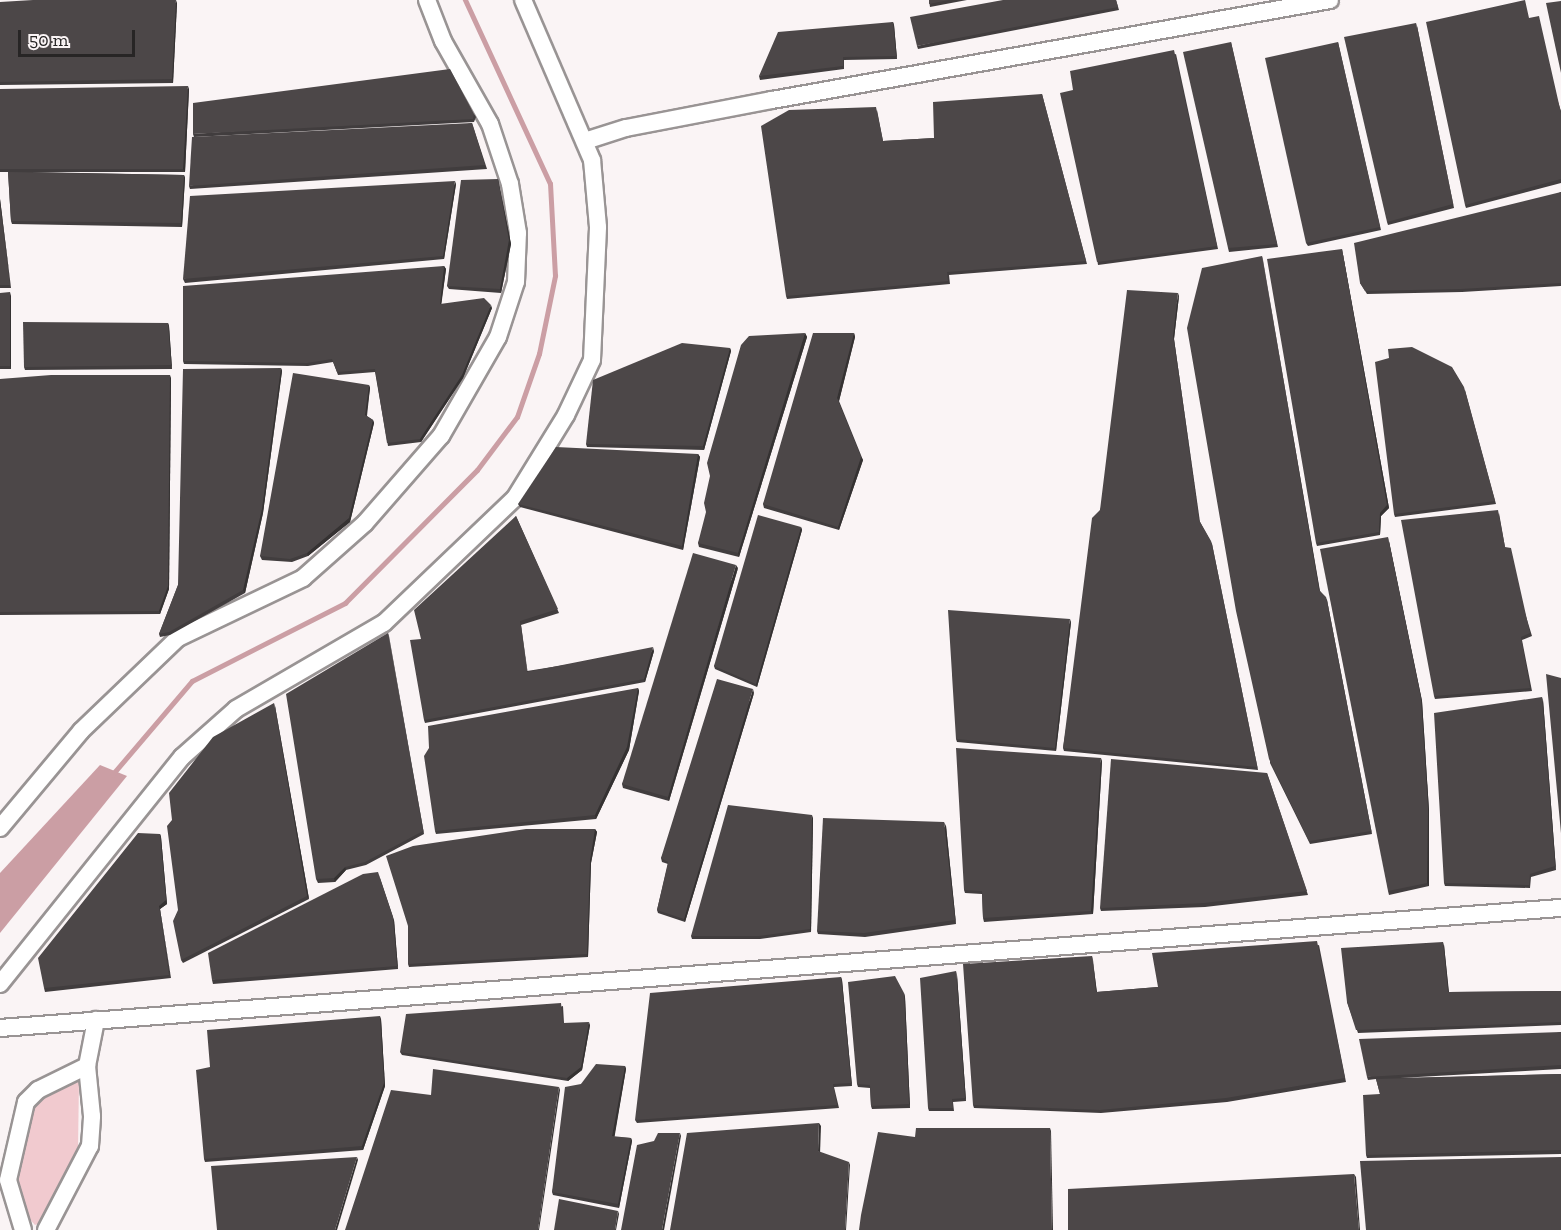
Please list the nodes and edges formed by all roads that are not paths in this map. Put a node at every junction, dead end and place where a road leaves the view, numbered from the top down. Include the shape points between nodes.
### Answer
1 (427, 0) edge
2 (522, 0) edge
3 (1330, 0) edge
4 (585, 141) junction
5 (0, 828) edge
6 (1561, 908) edge
7 (0, 984) edge
8 (96, 1020) junction
9 (0, 1028) edge
10 (87, 1066) junction
11 (25, 1229) edge
12 (46, 1230) edge

1 - 5 street via 443,41 490,124 510,184 519,234 516,282 498,337 441,436 365,523 303,578 178,638 81,731
2 - 4 street
3 - 4 street via 761,102 626,128
4 - 7 street via 592,160 598,227 592,360 566,415 515,498 384,623 237,709 200,739
6 - 8 street
8 - 9 street
8 - 10 street
10 - 11 street via 38,1090 26,1102 8,1180
10 - 12 street via 92,1116 90,1146

